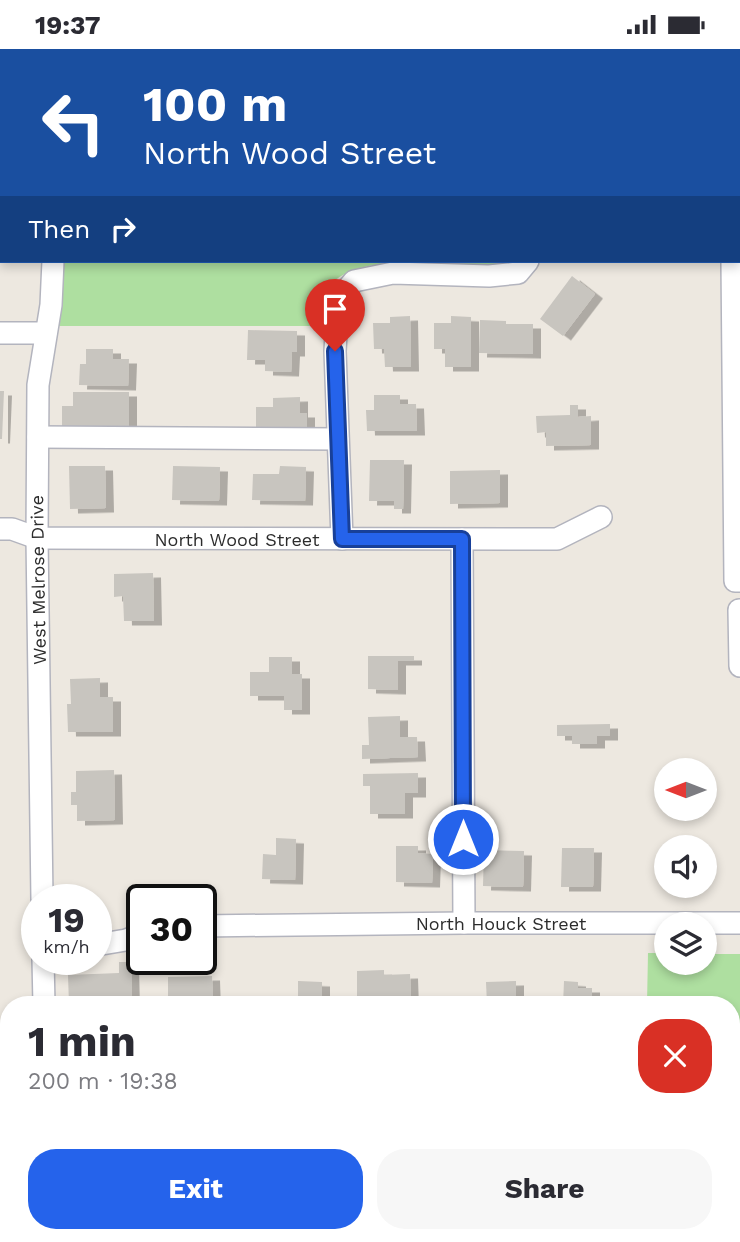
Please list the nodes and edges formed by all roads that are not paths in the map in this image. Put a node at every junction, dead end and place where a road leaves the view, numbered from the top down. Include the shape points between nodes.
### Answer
1 (53, 263) edge
2 (526, 263) edge
3 (732, 263) edge
4 (46, 333) junction
5 (0, 334) edge
6 (737, 409) edge
7 (38, 437) junction
8 (338, 439) junction
9 (601, 517) dead end
10 (0, 529) edge
11 (37, 538) junction
12 (342, 539) junction
13 (462, 539) junction
14 (740, 581) edge
15 (740, 610) edge
16 (740, 666) edge
17 (43, 884) edge
18 (464, 923) junction
19 (740, 923) edge
20 (217, 926) edge
21 (43, 975) edge
22 (44, 996) edge

1 - 4 street, West Melrose Drive
2 - 8 street via 518,273 393,273 354,281 338,300
3 - 6 street
4 - 5 street
4 - 7 street, West Melrose Drive via 38,385
6 - 14 street via 735,580
7 - 8 street
7 - 11 street, West Melrose Drive
8 - 12 street
9 - 13 street, North Wood Street via 557,539
10 - 11 street, North Wood Street
11 - 12 street, North Wood Street
11 - 17 street, West Melrose Drive
12 - 13 street, North Wood Street
13 - 18 street
15 - 16 street
18 - 19 street, North Houck Street
18 - 20 street, North Houck Street
21 - 22 street

